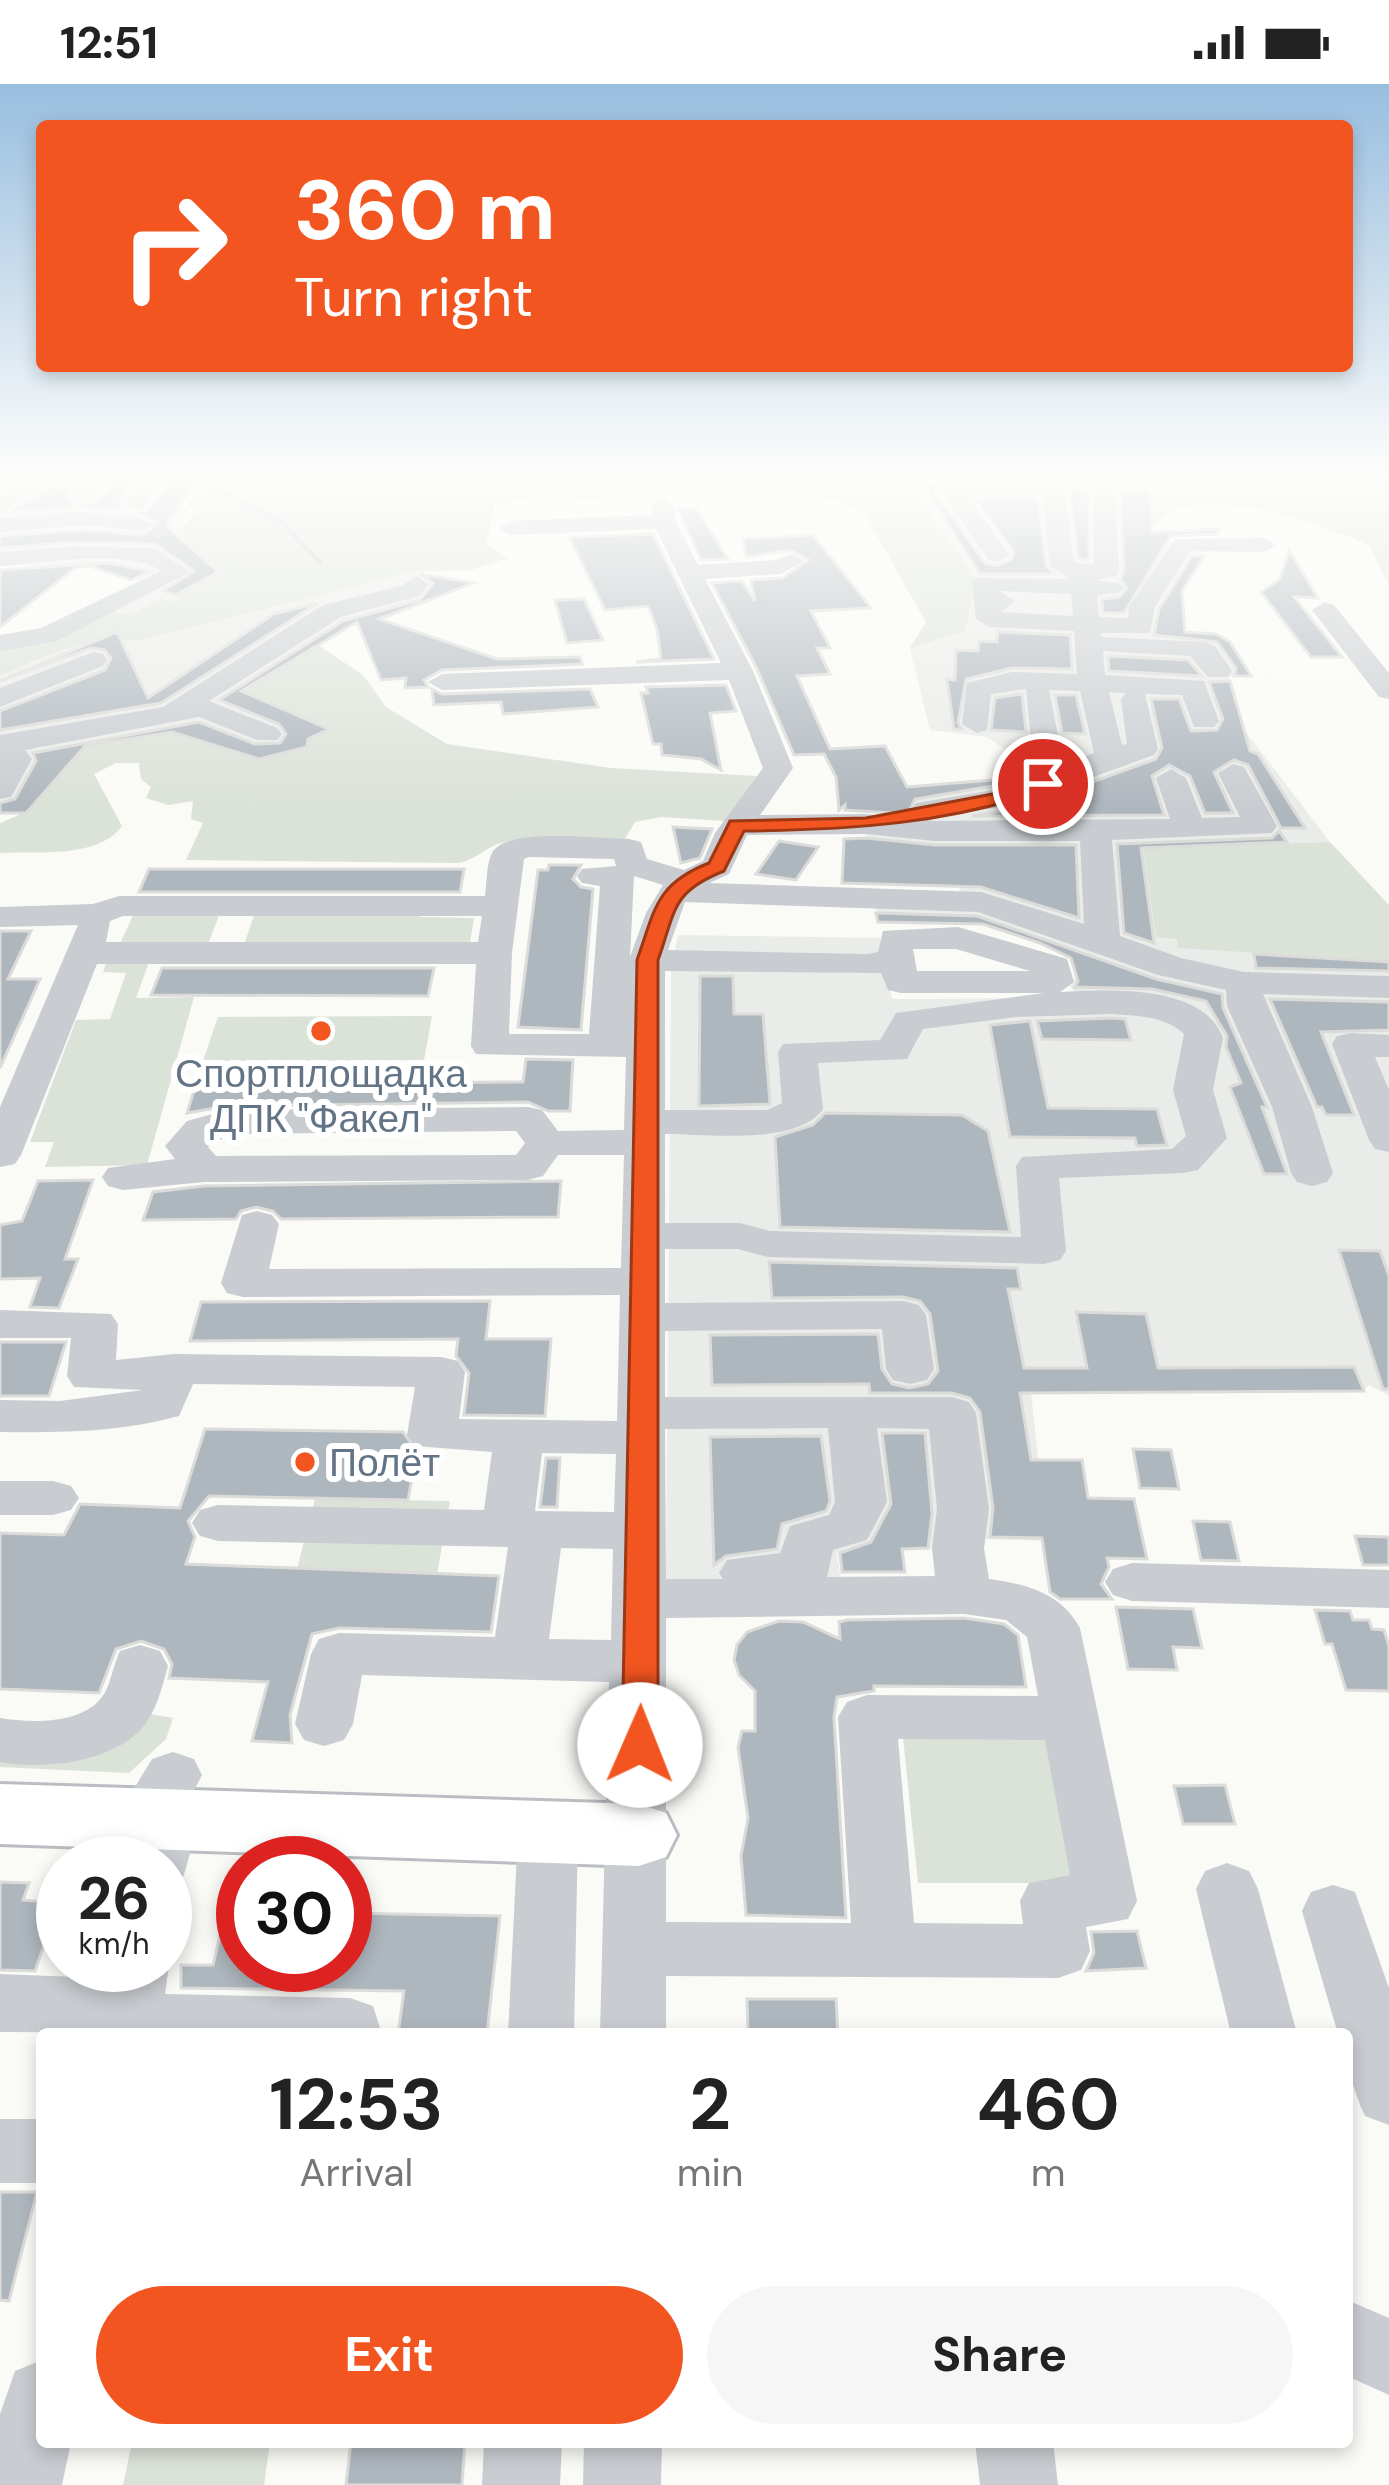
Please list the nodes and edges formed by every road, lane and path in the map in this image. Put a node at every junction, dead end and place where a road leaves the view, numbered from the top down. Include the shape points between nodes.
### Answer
1 (151, 585) edge
2 (415, 585) edge
3 (696, 585) edge
4 (1061, 585) edge
5 (1061, 585) edge
6 (1100, 585) edge
7 (1149, 585) edge
8 (990, 601) dead end
9 (1324, 610) dead end
10 (1084, 618) junction
11 (9, 643) edge
12 (992, 648) dead end
13 (93, 660) dead end
14 (1171, 666) dead end
15 (740, 671) junction
16 (1218, 671) dead end
17 (442, 682) dead end
18 (1389, 691) edge
19 (1036, 694) dead end
20 (0, 698) edge
21 (1135, 699) dead end
22 (174, 711) junction
23 (1204, 722) dead end
24 (977, 724) dead end
25 (267, 734) dead end
26 (52, 755) dead end
27 (1110, 758) junction
28 (8, 765) edge
29 (1233, 772) dead end
30 (1080, 778) junction
31 (1172, 778) dead end
32 (866, 824) junction
33 (1189, 827) junction
34 (734, 829) junction
35 (1095, 830) junction
36 (813, 836) dead end
37 (614, 878) junction
38 (678, 885) junction
39 (500, 906) junction
40 (98, 914) junction
41 (0, 917) edge
42 (1103, 942) junction
43 (83, 953) junction
44 (494, 953) junction
45 (896, 958) dead end
46 (616, 959) junction
47 (1244, 982) junction
48 (1389, 987) edge
49 (612, 1026) junction
50 (1389, 1046) edge
51 (646, 1132) junction
52 (1389, 1140) edge
53 (0, 1155) edge
54 (1312, 1172) dead end
55 (123, 1177) dead end
56 (257, 1224) dead end
57 (645, 1278) junction
58 (0, 1324) edge
59 (174, 1369) junction
60 (916, 1391) junction
61 (851, 1412) junction
62 (0, 1417) edge
63 (643, 1426) junction
64 (519, 1437) junction
65 (0, 1498) edge
66 (53, 1498) dead end
67 (218, 1523) dead end
68 (522, 1529) junction
69 (642, 1569) junction
70 (1132, 1582) dead end
71 (1389, 1589) edge
72 (964, 1594) junction
73 (519, 1659) junction
74 (641, 1662) junction
75 (140, 1666) dead end
76 (1070, 1718) junction
77 (324, 1724) dead end
78 (0, 1740) edge
79 (0, 1814) edge
80 (162, 1820) edge
81 (548, 1833) junction
82 (638, 1835) junction
83 (1227, 1888) dead end
84 (1333, 1910) dead end
85 (636, 1949) junction
86 (886, 1951) junction
87 (0, 2002) edge
88 (129, 2002) edge
89 (350, 2028) edge
90 (542, 2028) edge
91 (634, 2028) edge
92 (1262, 2028) edge
93 (1389, 2094) edge
94 (0, 2151) edge
95 (36, 2151) edge
96 (1353, 2340) edge
97 (1389, 2357) edge
98 (36, 2424) edge
99 (523, 2448) edge
100 (623, 2448) edge
101 (1015, 2448) edge
102 (22, 2485) edge
103 (521, 2485) edge
104 (622, 2485) edge
105 (1019, 2485) edge

1 - 11 street via 48,635
2 - 22 street via 332,611
3 - 15 street
4 - 10 street
5 - 10 street
6 - 10 street
7 - 10 street via 1137,599
8 - 10 street
9 - 18 street
10 - 12 street
10 - 14 street
10 - 16 street via 1205,652
10 - 23 street via 1194,687
10 - 24 street via 1012,680 977,689
10 - 27 street
13 - 20 street
15 - 17 street
15 - 34 street via 778,769
19 - 30 street via 1048,760
21 - 27 street via 1143,749
22 - 25 street via 202,708
22 - 28 street
26 - 28 street
27 - 30 street
29 - 33 street via 1261,826
30 - 32 street
31 - 33 street
32 - 34 street
32 - 35 street via 935,831 938,853 1053,860 1047,832
33 - 35 street
34 - 36 street
34 - 38 street via 717,867
35 - 42 street
37 - 38 street
37 - 39 street via 524,848 508,854
37 - 46 street
38 - 42 street via 981,902
38 - 46 street
39 - 40 street via 119,906
39 - 44 street
40 - 41 street
40 - 43 street
42 - 47 street
43 - 44 street
43 - 53 street
44 - 49 street via 490,1046
45 - 46 street via 868,965
46 - 49 street
47 - 48 street
47 - 54 street via 1246,1006
49 - 51 street
50 - 52 street via 1351,1044
51 - 55 street via 546,1143 528,1120 227,1122 201,1130 186,1146 204,1169
51 - 57 street
51 - 57 street via 772,1122 803,1109 797,1052 893,1051 909,1021 955,1009 1168,1006 1202,1030 1193,1085 1207,1138 1184,1161 1036,1166 1045,1251 768,1244 740,1236
56 - 57 street via 243,1283
57 - 60 street via 903,1315
57 - 63 street
58 - 59 street via 95,1324 91,1376
59 - 62 street via 162,1405
59 - 64 street via 441,1372 432,1435
60 - 61 street
60 - 72 street via 952,1413
61 - 63 street
61 - 69 street via 861,1502 849,1527 808,1539 803,1570
63 - 64 street
63 - 69 street
64 - 68 street
65 - 66 street
67 - 68 street
68 - 69 street
68 - 73 street
69 - 72 street
69 - 74 street
70 - 71 street
72 - 76 street via 1020,1603 1053,1628
73 - 74 street
73 - 77 street via 339,1654
74 - 82 street
75 - 78 street via 126,1709 109,1723 41,1743
76 - 86 street via 867,1717
76 - 86 street via 1106,1901 1051,1901 1058,1952
79 - 80 main road
80 - 81 main road
81 - 82 main road
81 - 90 street
82 - 85 street
83 - 92 street
84 - 93 street
85 - 86 street
85 - 91 street
87 - 88 street
88 - 89 street via 160,2024
94 - 95 street
96 - 97 street
98 - 102 street
99 - 103 street
100 - 104 street
101 - 105 street

